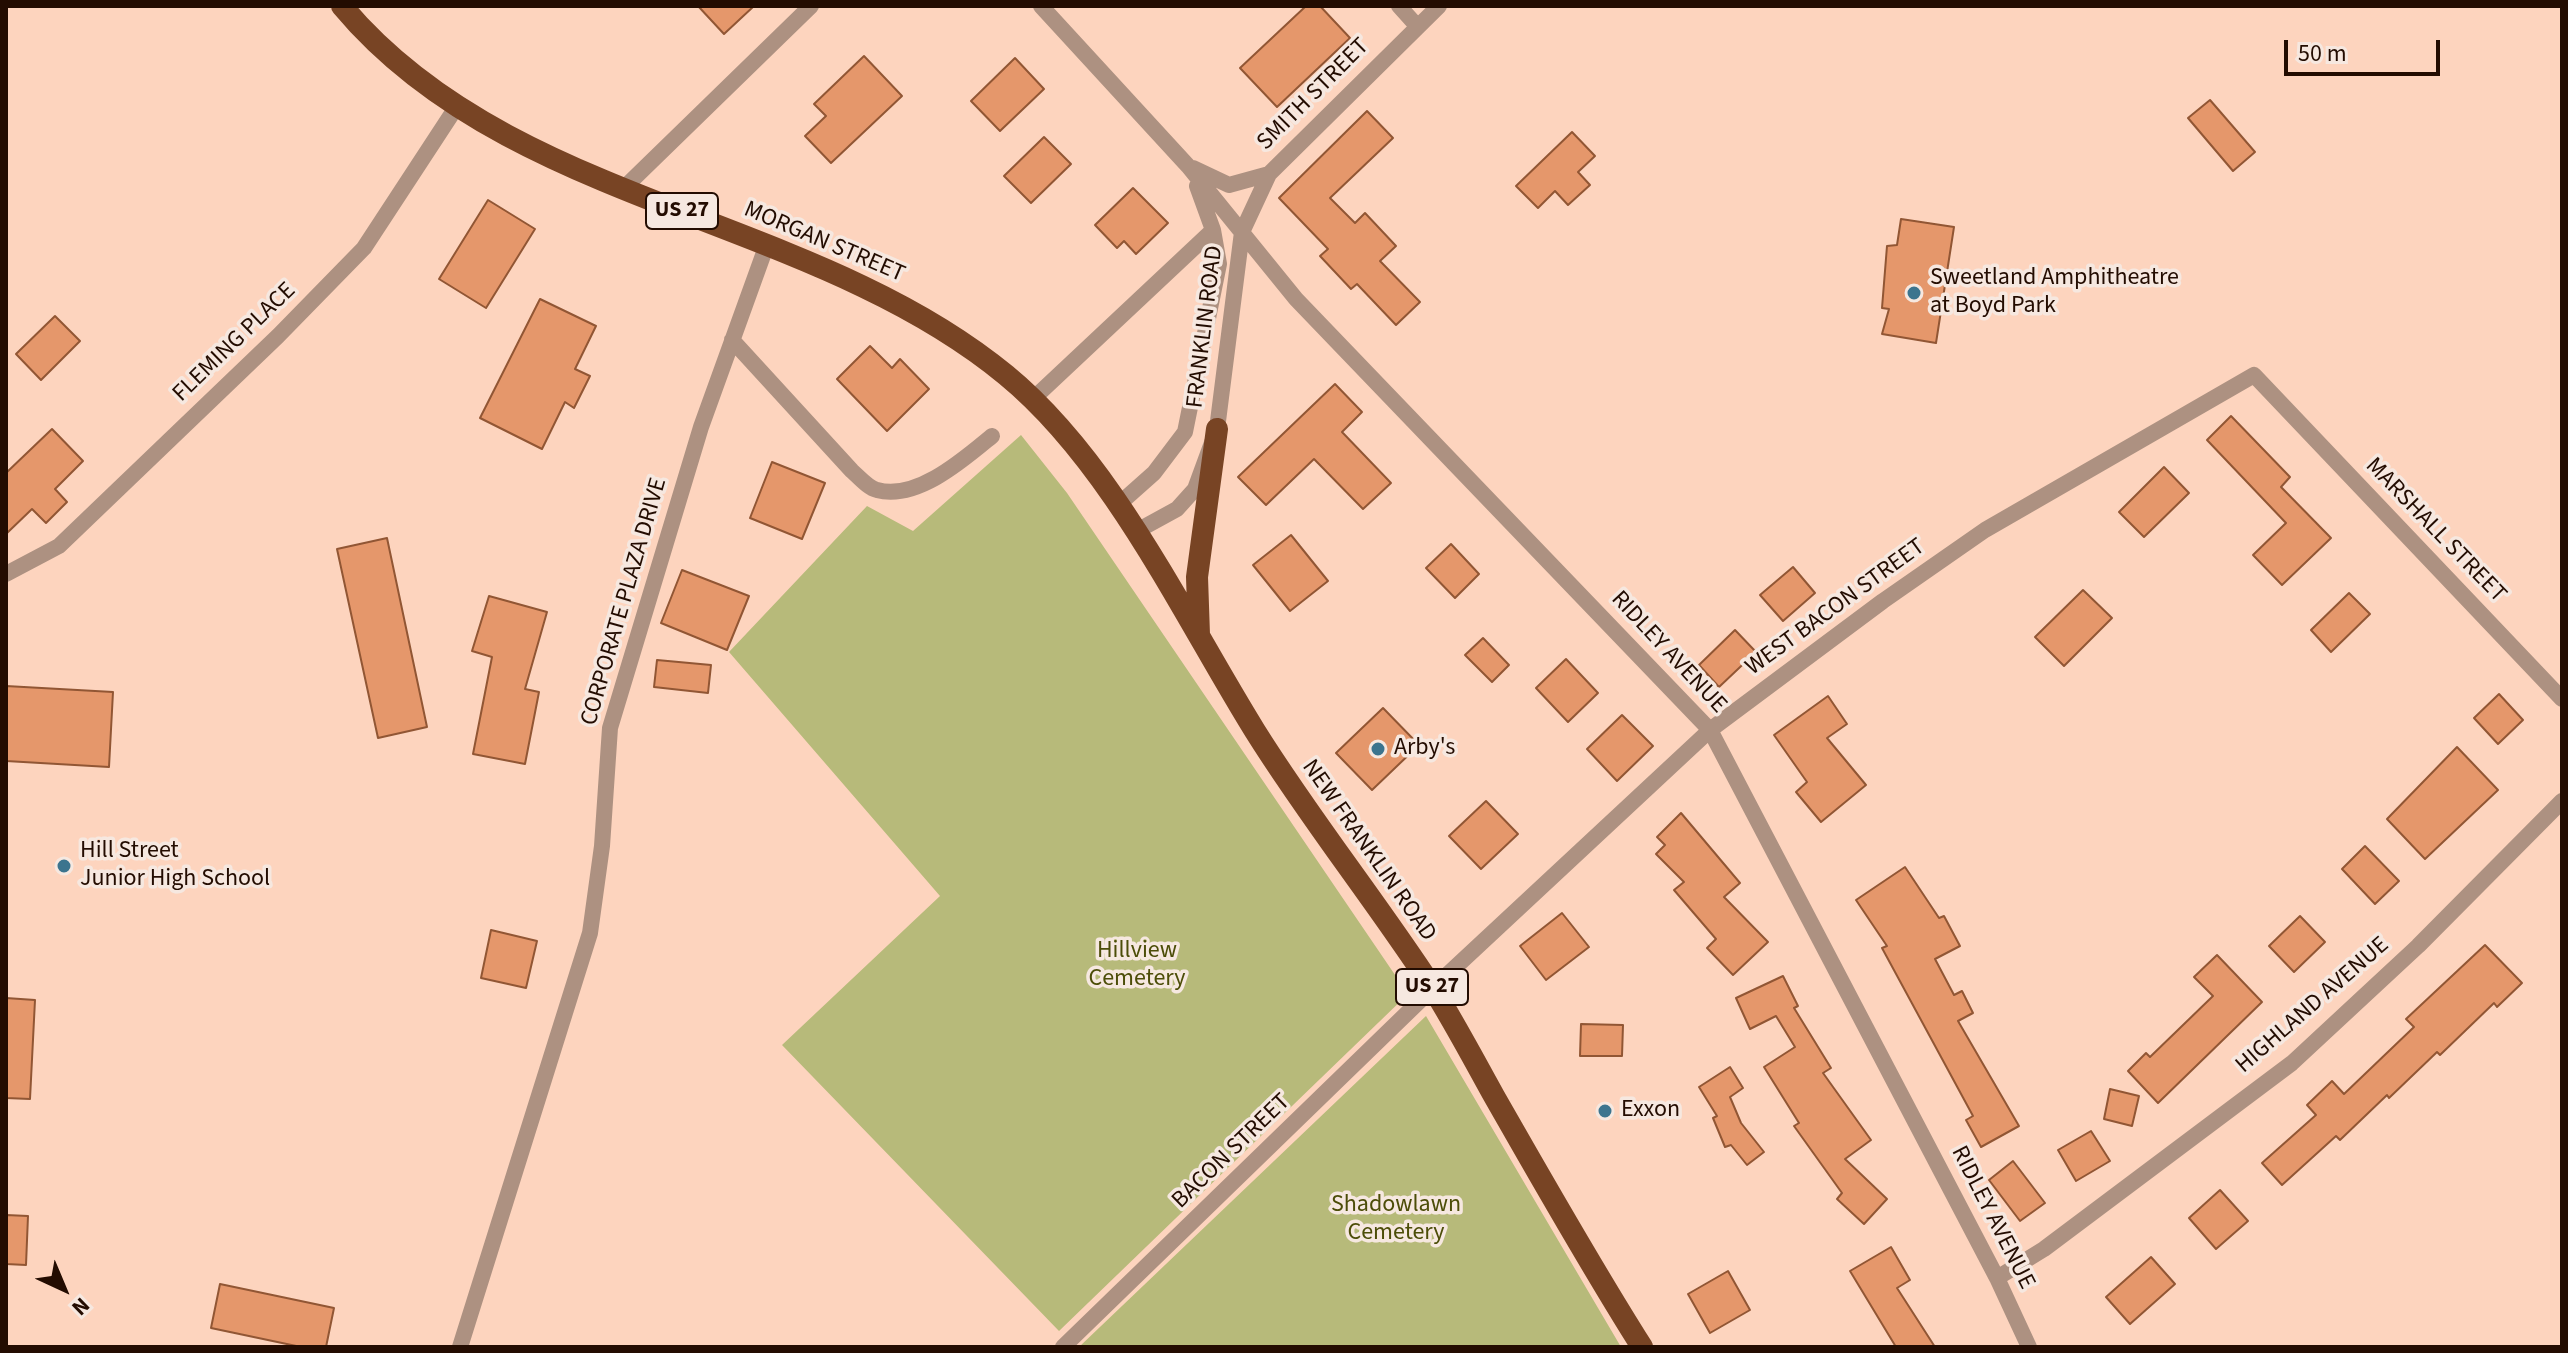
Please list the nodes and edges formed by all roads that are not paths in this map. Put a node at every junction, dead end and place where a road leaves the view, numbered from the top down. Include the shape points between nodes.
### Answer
1 (342, 6) edge
2 (811, 6) edge
3 (1041, 6) edge
4 (1399, 6) edge
5 (1439, 6) edge
6 (1417, 26) junction
7 (457, 106) junction
8 (1188, 166) junction
9 (1269, 174) junction
10 (625, 187) junction
11 (1213, 230) junction
12 (1242, 232) junction
13 (766, 247) junction
14 (732, 340) junction
15 (2272, 396) joint
16 (1034, 398) junction
17 (1217, 429) junction
18 (992, 436) dead end
19 (1118, 505) junction
20 (1135, 532) junction
21 (6, 574) edge
22 (1199, 641) junction
23 (2562, 699) edge
24 (1710, 730) junction
25 (2562, 801) edge
26 (1433, 988) junction
27 (1997, 1278) junction
28 (460, 1347) edge
29 (1063, 1347) edge
30 (1642, 1347) edge
31 (2029, 1347) edge

1 - 7 highway, MORGAN STREET / US 27 via 389,54
2 - 10 street
3 - 8 street, RIDLEY AVENUE
4 - 6 street
5 - 6 street, SMITH STREET
6 - 9 street, SMITH STREET
7 - 10 highway, MORGAN STREET / US 27 via 544,155
7 - 21 street, FLEMING PLACE via 364,248 59,546
8 - 9 street, RIDLEY AVENUE via 1229,185
8 - 11 street, RIDLEY AVENUE
8 - 12 street, RIDLEY AVENUE
9 - 12 street, SMITH STREET
10 - 13 highway, MORGAN STREET / US 27
11 - 16 street
11 - 19 street, FRANKLIN ROAD via 1219,264 1185,432 1154,473
12 - 17 street, FRANKLIN ROAD
12 - 24 street, RIDLEY AVENUE via 1296,299
13 - 14 street, CORPORATE PLAZA DRIVE
13 - 16 highway, MORGAN STREET / US 27 via 916,312
14 - 18 street via 875,490 899,491 919,484
14 - 28 street, CORPORATE PLAZA DRIVE via 610,728 590,933
15 - 23 street, MARSHALL STREET
15 - 24 street, WEST BACON STREET via 2254,375 1985,530
16 - 19 highway, NEW FRANKLIN ROAD / US 27
17 - 20 street, FRANKLIN ROAD via 1195,489 1177,509
17 - 22 highway via 1197,577
19 - 20 highway, NEW FRANKLIN ROAD / US 27
20 - 22 highway, NEW FRANKLIN ROAD / US 27
22 - 26 highway, NEW FRANKLIN ROAD / US 27 via 1281,773
24 - 26 street, WEST BACON STREET
24 - 27 street, RIDLEY AVENUE
25 - 27 street, HIGHLAND AVENUE via 2292,1063 2044,1249
26 - 29 street, BACON STREET
26 - 30 highway, NEW FRANKLIN ROAD / US 27
27 - 31 street, RIDLEY AVENUE

